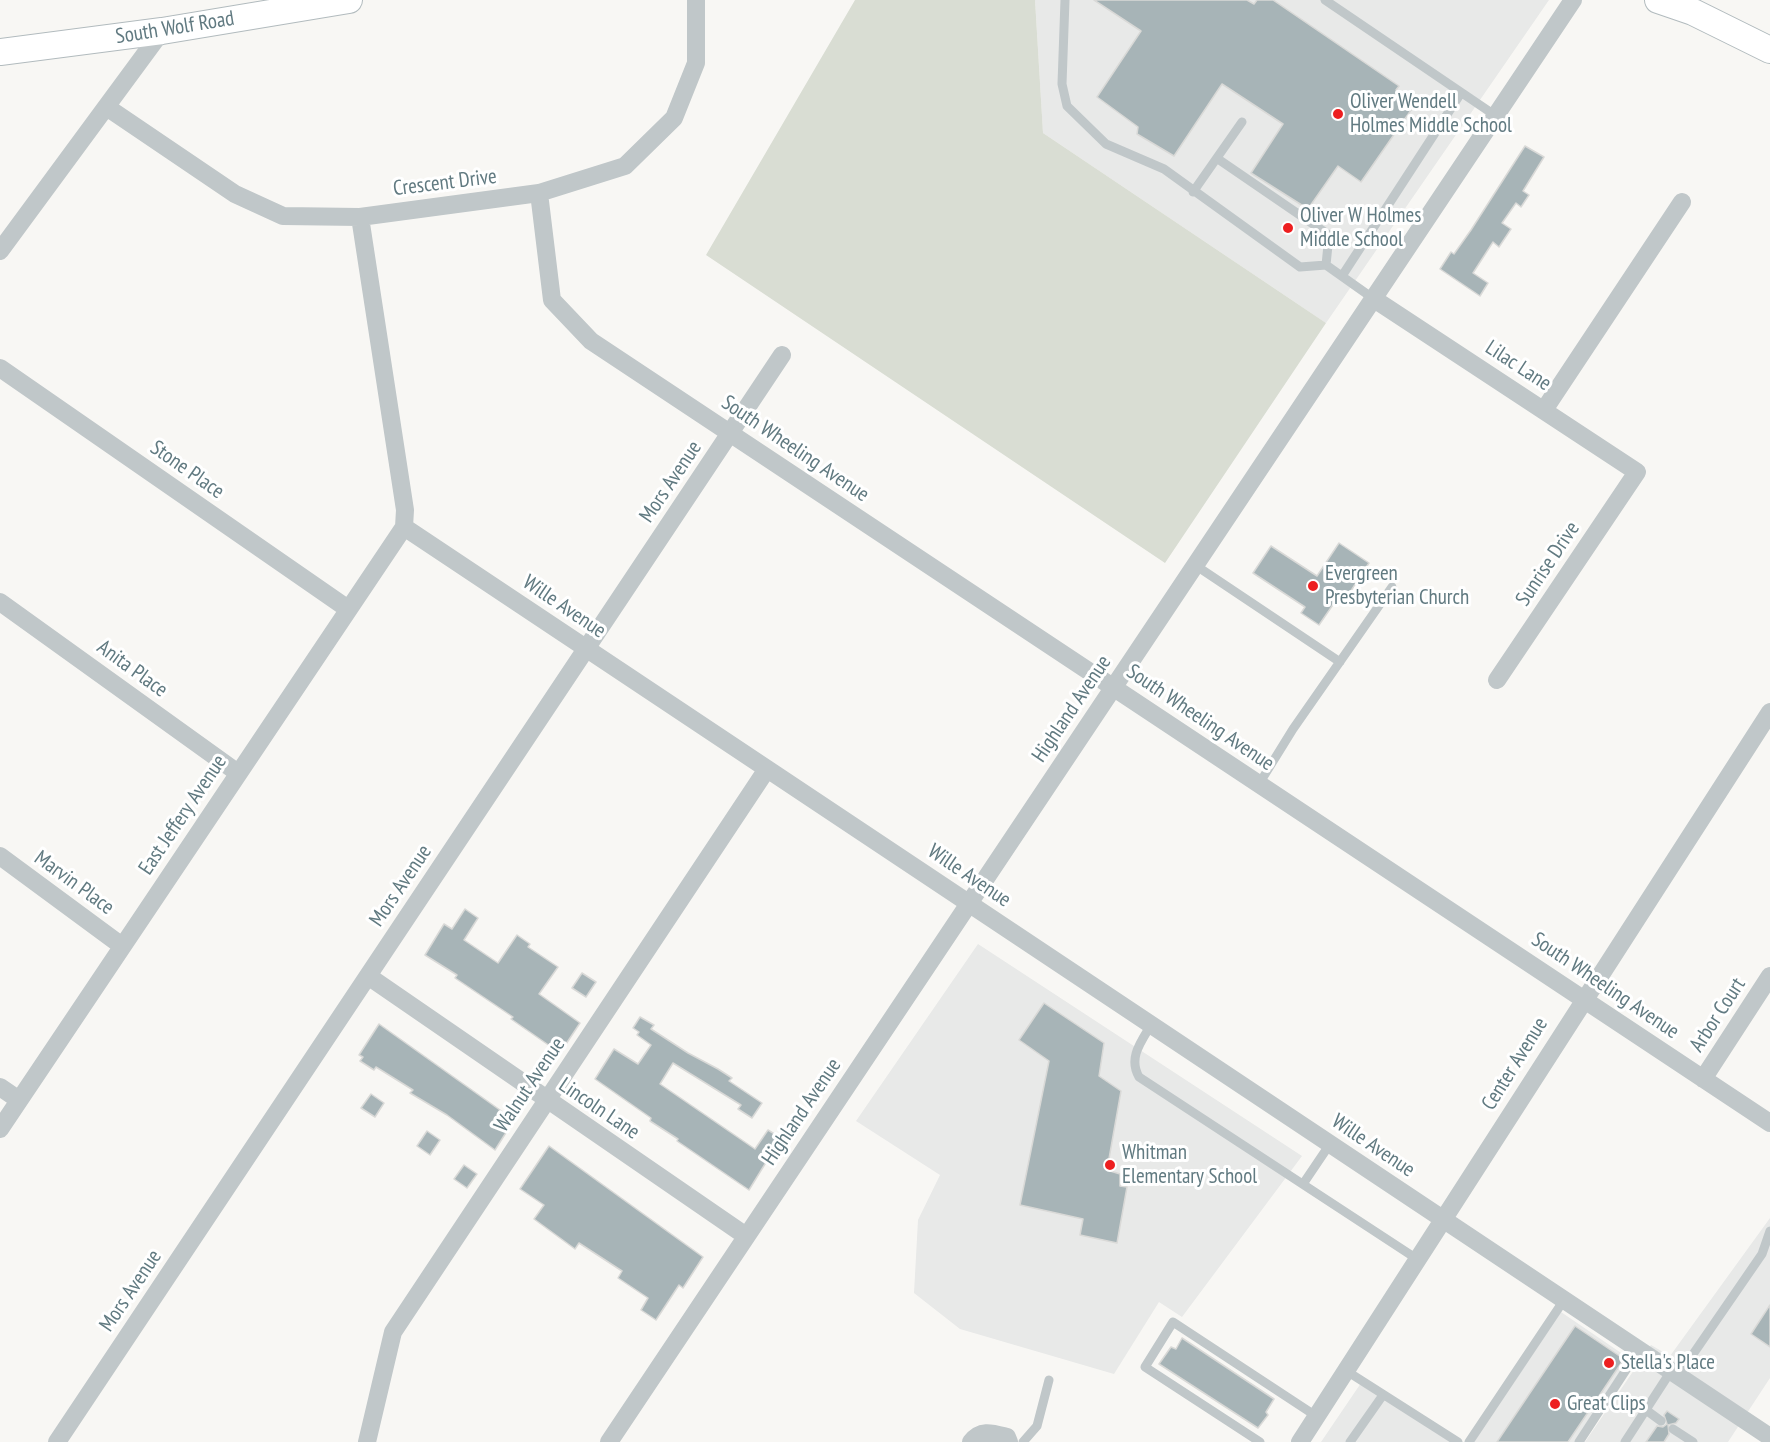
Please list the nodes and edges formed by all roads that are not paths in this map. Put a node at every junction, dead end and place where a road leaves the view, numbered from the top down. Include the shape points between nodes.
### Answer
1 (349, 0) edge
2 (696, 0) edge
3 (1065, 0) edge
4 (1325, 0) edge
5 (1573, 0) edge
6 (1658, 0) edge
7 (162, 31) junction
8 (1770, 50) edge
9 (0, 52) edge
10 (1461, 93) junction
11 (108, 108) junction
12 (1496, 116) junction
13 (1242, 122) dead end
14 (1218, 159) junction
15 (1193, 192) junction
16 (540, 193) junction
17 (1682, 202) dead end
18 (360, 217) junction
19 (0, 251) edge
20 (1326, 265) junction
21 (1342, 276) junction
22 (1374, 298) junction
23 (782, 355) dead end
24 (0, 368) edge
25 (1544, 410) junction
26 (730, 433) junction
27 (1636, 472) joint
28 (404, 527) junction
29 (1195, 565) junction
30 (1392, 587) dead end
31 (0, 602) edge
32 (348, 609) junction
33 (586, 649) junction
34 (1340, 662) junction
35 (1497, 680) dead end
36 (1113, 688) junction
37 (1770, 711) edge
38 (767, 769) junction
39 (238, 773) junction
40 (1259, 784) junction
41 (0, 856) edge
42 (969, 904) junction
43 (122, 946) junction
44 (368, 976) junction
45 (1770, 976) edge
46 (1583, 999) junction
47 (1151, 1025) junction
48 (1703, 1079) junction
49 (0, 1087) edge
50 (19, 1100) junction
51 (546, 1100) junction
52 (1770, 1123) edge
53 (0, 1129) edge
54 (1330, 1144) junction
55 (1303, 1184) junction
56 (1443, 1219) junction
57 (746, 1236) junction
58 (1769, 1236) edge
59 (1417, 1259) junction
60 (1564, 1300) junction
61 (1639, 1350) junction
62 (1346, 1370) junction
63 (1675, 1374) junction
64 (1049, 1380) dead end
65 (1383, 1395) junction
66 (1646, 1410) junction
67 (1316, 1416) junction
68 (1661, 1420) dead end
69 (1673, 1429) dead end
70 (1770, 1437) edge
71 (1305, 1440) edge
72 (57, 1442) edge
73 (367, 1442) edge
74 (609, 1442) edge
75 (971, 1442) edge
76 (1009, 1442) edge
77 (1023, 1442) edge
78 (1260, 1442) edge
79 (1350, 1442) edge
80 (1458, 1442) edge
81 (1469, 1442) edge
82 (1579, 1442) edge
83 (1625, 1442) edge
84 (1693, 1442) edge

1 - 7 main road, South Wolf Road
2 - 16 street, Crescent Drive via 696,63 674,118 625,166
3 - 15 lane via 1062,84 1067,106 1106,144 1164,169
4 - 10 lane
5 - 12 street, Highland Avenue
6 - 8 main road
7 - 9 main road, South Wolf Road
7 - 11 street
10 - 12 lane
10 - 21 lane
11 - 18 street, Crescent Drive via 236,194 283,216
11 - 19 street
12 - 22 street, Highland Avenue
13 - 14 lane
14 - 15 lane
14 - 20 lane via 1329,235
15 - 20 lane via 1300,267
16 - 18 street, Crescent Drive
16 - 26 street, South Wheeling Avenue via 552,300 591,341
17 - 25 street
18 - 28 street via 405,510
20 - 21 lane
21 - 22 lane
22 - 25 street, Lilac Lane
22 - 29 street, Highland Avenue
23 - 26 street, Mors Avenue
24 - 32 street, Stone Place
25 - 27 street, Lilac Lane
26 - 33 street, Mors Avenue
26 - 36 street, South Wheeling Avenue
27 - 35 street, Sunrise Drive
28 - 32 street, East Jeffery Avenue
28 - 33 street, Wille Avenue
29 - 34 lane
29 - 36 street, Highland Avenue
30 - 34 lane
31 - 39 street, Anita Place
32 - 39 street, East Jeffery Avenue
33 - 38 street, Wille Avenue
33 - 44 street, Mors Avenue
34 - 40 lane
36 - 40 street, South Wheeling Avenue
36 - 42 street, Highland Avenue
37 - 46 street, Center Avenue
38 - 42 street, Wille Avenue
38 - 51 street, Walnut Avenue
39 - 43 street, East Jeffery Avenue
40 - 46 street, South Wheeling Avenue
41 - 43 street, Marvin Place
42 - 47 street, Wille Avenue
42 - 57 street, Highland Avenue
43 - 50 street, East Jeffery Avenue
44 - 51 street, Lincoln Lane
44 - 72 street, Mors Avenue
45 - 48 street, Arbor Court
46 - 48 street, South Wheeling Avenue
46 - 56 street, Center Avenue
47 - 54 street, Wille Avenue
47 - 55 lane via 1136,1050 1134,1060 1139,1077
48 - 52 street, South Wheeling Avenue
49 - 50 street
50 - 53 street, East Jeffery Avenue
51 - 57 street, Lincoln Lane
51 - 73 street, Walnut Avenue via 393,1332
54 - 55 lane
54 - 56 street, Wille Avenue
55 - 59 lane
56 - 59 street, Center Avenue
56 - 60 street, Wille Avenue
57 - 74 street, Highland Avenue
58 - 63 lane via 1762,1254
59 - 62 street, Center Avenue
60 - 61 street, Wille Avenue
60 - 81 lane
61 - 63 street, Wille Avenue
61 - 82 lane
62 - 65 lane
62 - 67 street, Center Avenue
63 - 66 lane
63 - 70 street, Wille Avenue
64 - 77 lane via 1036,1426
65 - 79 lane
65 - 80 lane
66 - 68 lane
66 - 83 lane
67 - 71 street, Center Avenue
67 - 78 lane via 1173,1322 1145,1367
69 - 84 lane
75 - 76 street via 976,1435 989,1432 1006,1437

